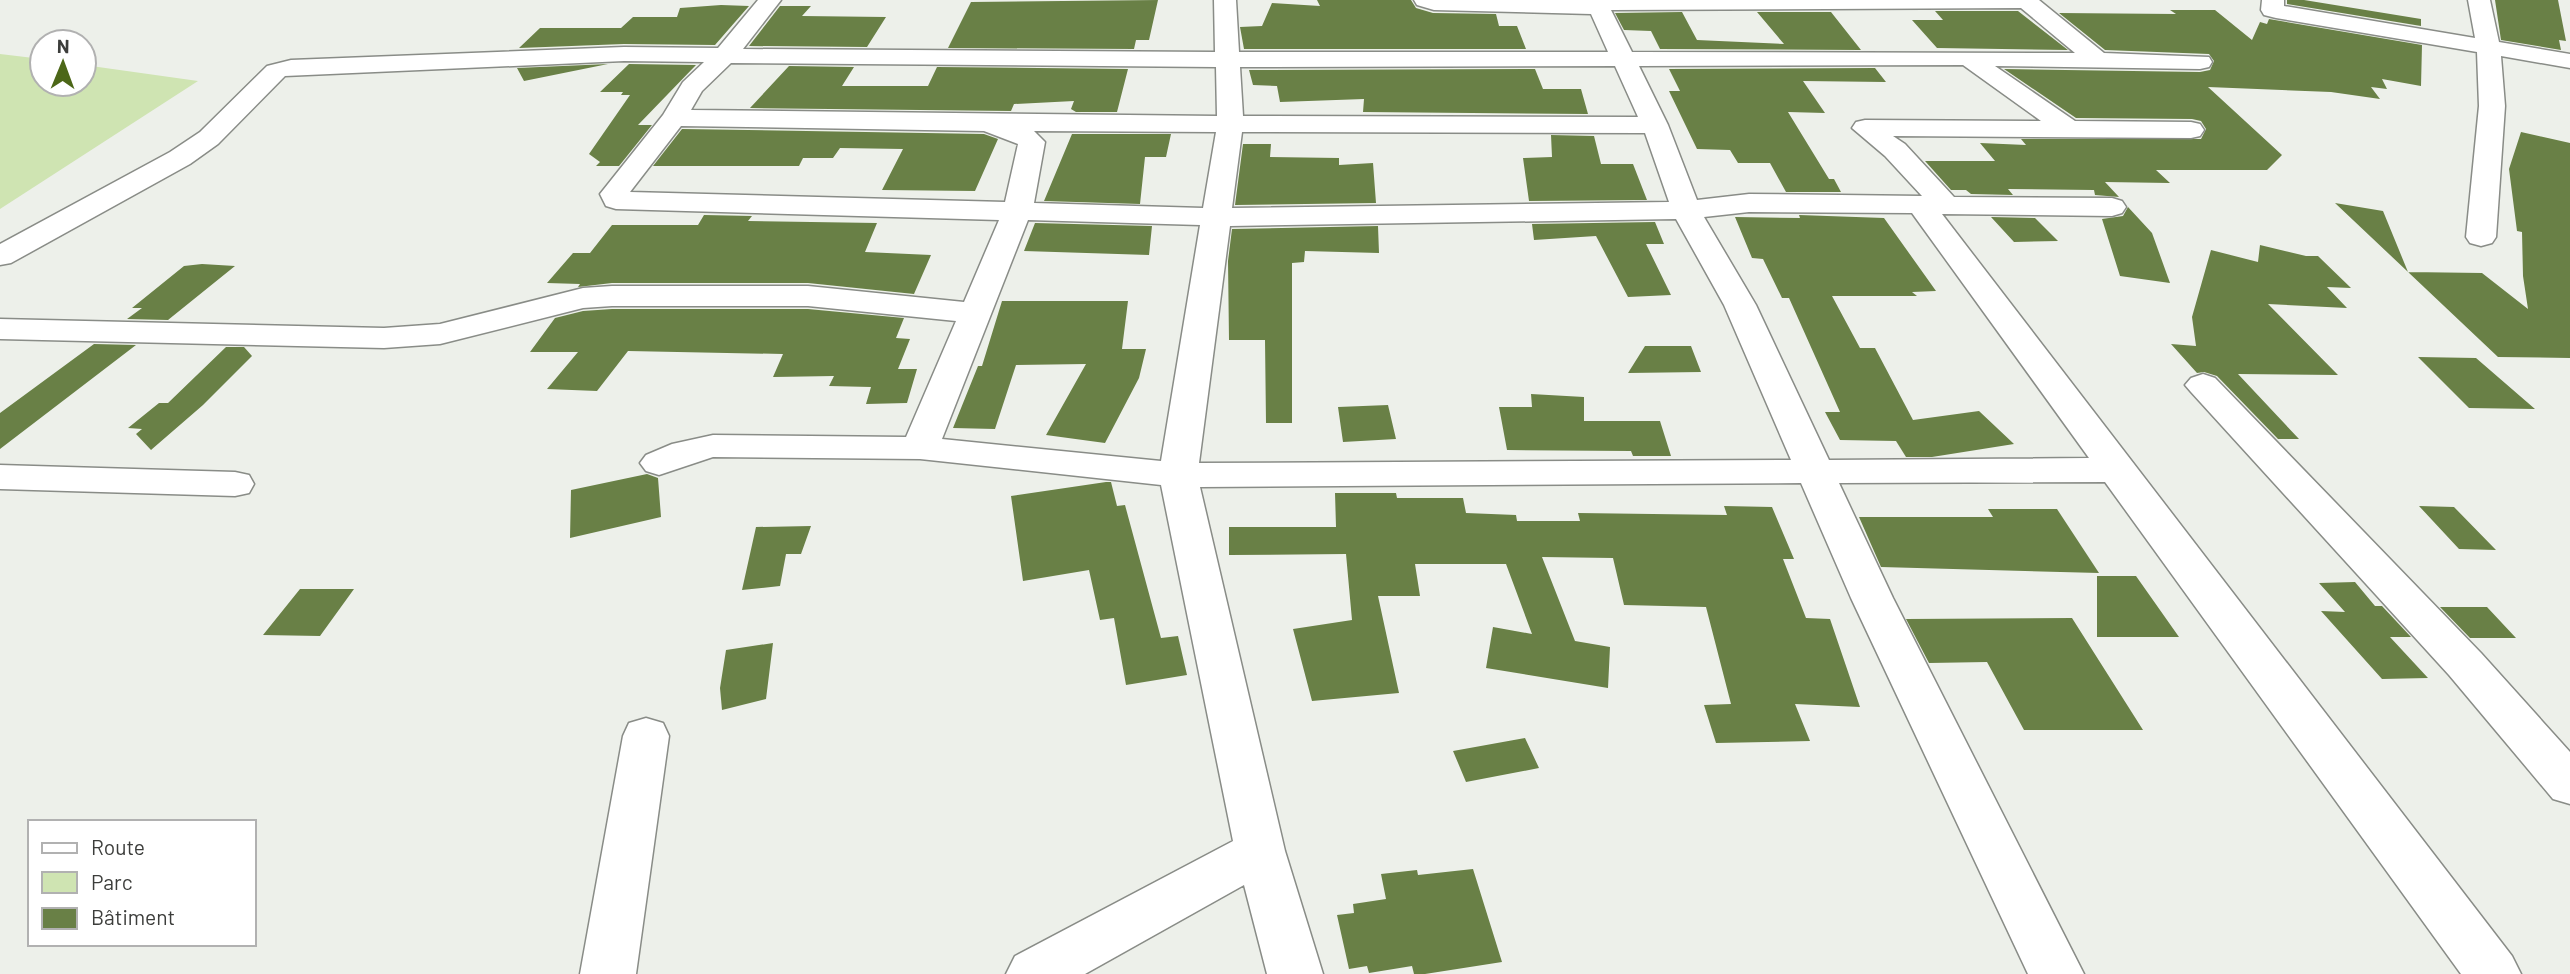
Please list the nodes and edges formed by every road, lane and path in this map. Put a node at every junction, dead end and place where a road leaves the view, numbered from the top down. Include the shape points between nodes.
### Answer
1 (770, 0) edge
2 (1225, 0) edge
3 (1425, 0) edge
4 (2273, 0) edge
5 (2479, 0) edge
6 (1597, 4) edge
7 (2489, 48) junction
8 (724, 55) junction
9 (1968, 58) junction
10 (1229, 59) junction
11 (1626, 60) junction
12 (2098, 60) junction
13 (2570, 61) edge
14 (2200, 62) dead end
15 (674, 118) junction
16 (985, 124) junction
17 (1230, 125) junction
18 (1655, 125) junction
19 (2069, 129) junction
20 (2191, 130) dead end
21 (1934, 206) junction
22 (2112, 207) dead end
23 (1018, 210) junction
24 (1686, 210) junction
25 (1214, 217) junction
26 (2481, 237) dead end
27 (0, 256) edge
28 (977, 313) junction
29 (0, 328) edge
30 (2203, 385) dead end
31 (920, 448) junction
32 (659, 463) dead end
33 (1815, 470) junction
34 (2115, 470) junction
35 (1178, 475) junction
36 (0, 477) edge
37 (235, 484) dead end
38 (646, 736) dead end
39 (2570, 785) edge
40 (1260, 850) junction
41 (608, 974) edge
42 (1034, 974) edge
43 (1295, 974) edge
44 (2056, 974) edge
45 (2493, 974) edge

1 - 8 street
2 - 10 street
3 - 6 street
4 - 7 street via 2276,11
5 - 7 street
6 - 11 street
6 - 12 street via 2022,1
7 - 13 street
7 - 26 street via 2492,106
8 - 10 street
8 - 15 street via 692,87
8 - 27 street via 600,54 281,68 209,138 180,158
9 - 11 street
9 - 12 street
9 - 19 street
10 - 11 street
10 - 17 street
11 - 18 street
12 - 14 street
15 - 16 street
15 - 23 street via 614,194 616,200
16 - 17 street
16 - 23 street via 1032,142
17 - 18 street
17 - 25 street
18 - 24 street
19 - 20 street
19 - 21 street via 1865,128 1895,150
21 - 22 street
21 - 24 street via 1757,203
21 - 34 street
23 - 25 street
23 - 28 street
24 - 25 street
24 - 33 street via 1740,305
25 - 35 street
28 - 29 street via 808,296 612,296 583,298 440,334 384,338
28 - 31 street
30 - 39 street via 2465,664
31 - 32 street via 713,446
31 - 35 street
33 - 34 street
33 - 35 street
33 - 44 street via 1878,611
34 - 45 street
35 - 40 street
36 - 37 street
38 - 41 street
40 - 42 street
40 - 43 street

